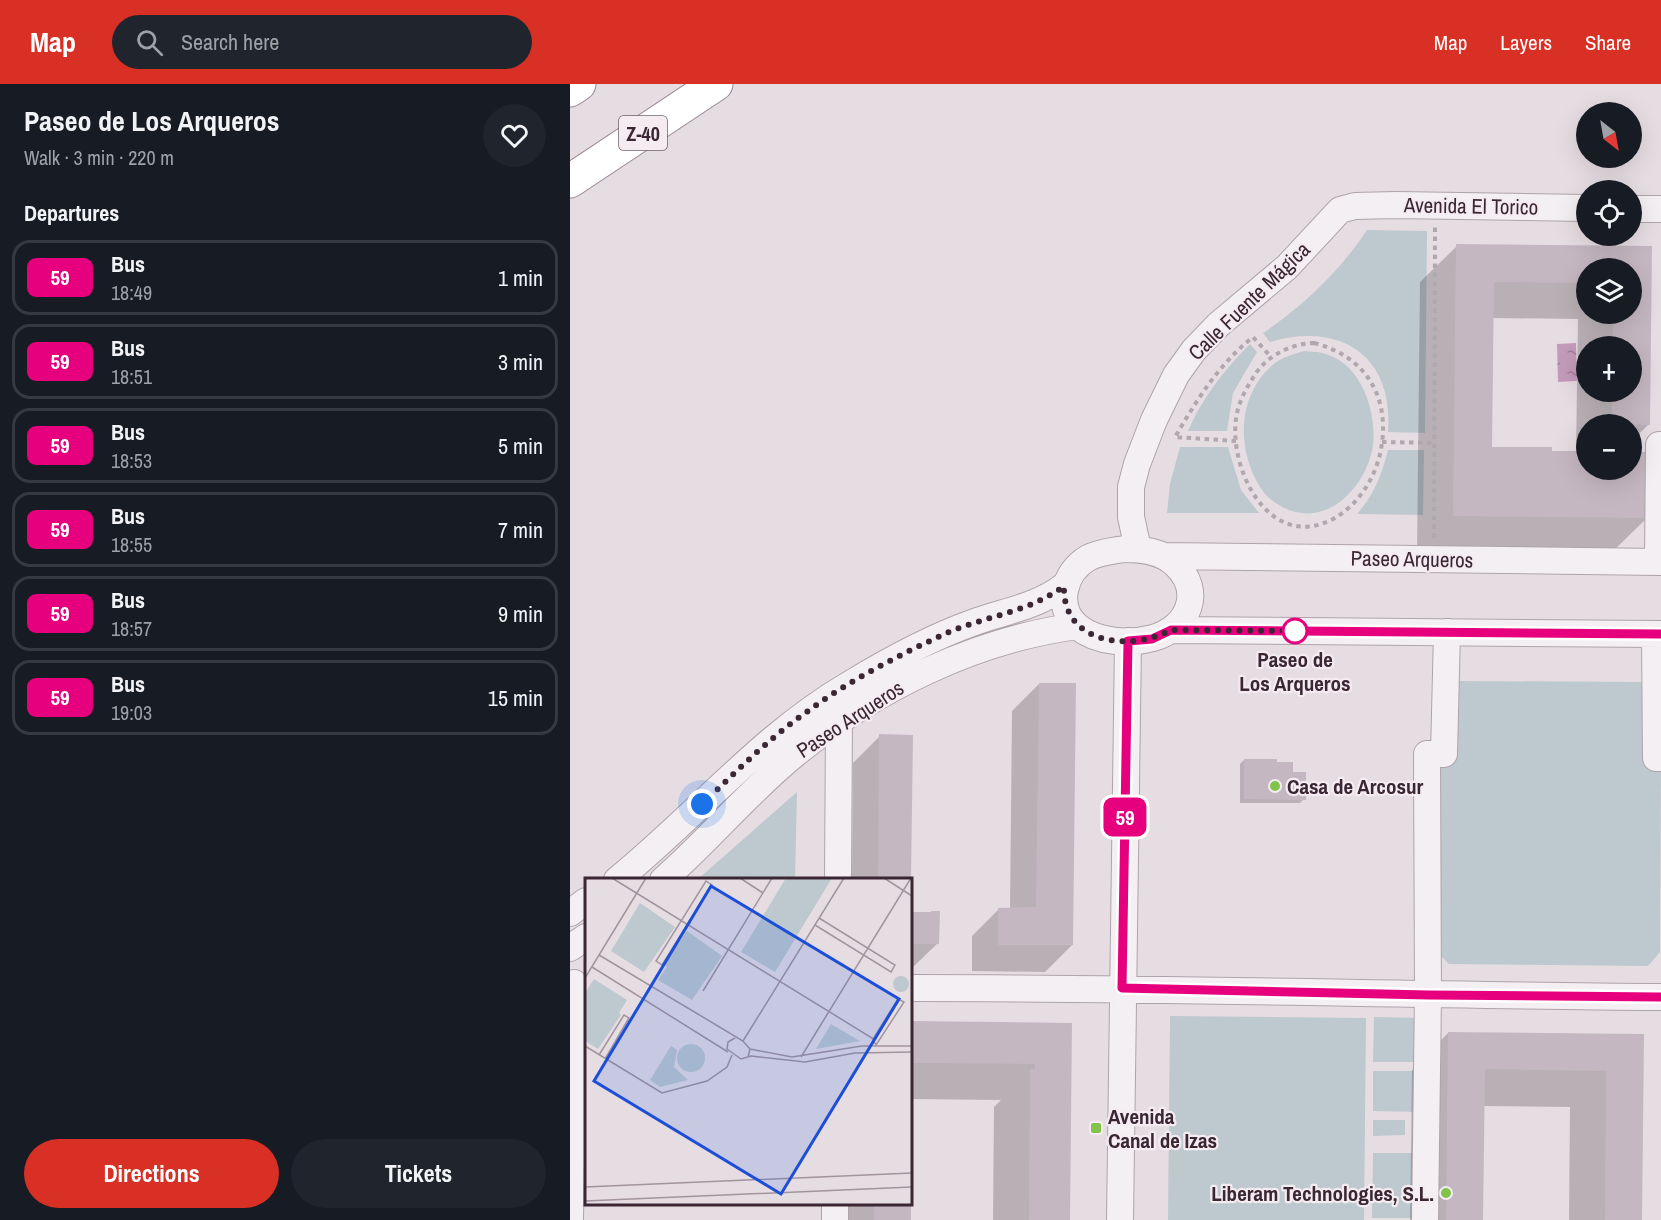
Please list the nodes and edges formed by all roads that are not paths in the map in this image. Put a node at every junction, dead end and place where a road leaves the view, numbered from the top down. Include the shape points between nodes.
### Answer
1 (579, 84) edge
2 (716, 84) edge
3 (570, 90) edge
4 (570, 181) edge
5 (1355, 206) joint
6 (1576, 208) edge
7 (1642, 209) edge
8 (1661, 209) edge
9 (1661, 445) edge
10 (1138, 549) junction
11 (1164, 556) junction
12 (1659, 562) edge
13 (1064, 586) junction
14 (1077, 626) junction
15 (1171, 630) junction
16 (1448, 632) junction
17 (1658, 634) edge
18 (1128, 641) junction
19 (839, 722) junction
20 (1661, 758) edge
21 (618, 878) edge
22 (664, 878) edge
23 (838, 878) edge
24 (585, 902) edge
25 (570, 913) edge
26 (585, 938) edge
27 (570, 948) edge
28 (577, 983) edge
29 (912, 988) edge
30 (1122, 988) junction
31 (1428, 995) junction
32 (1661, 997) edge
33 (570, 1219) edge
34 (1120, 1220) edge
35 (1425, 1220) edge

1 - 3 highway
2 - 4 highway, Z-40
5 - 6 street, Avenida El Torico
5 - 10 street, Calle Fuente Mágica via 1340,210 1287,267 1218,325 1176,375 1154,420 1131,487 1131,517
7 - 8 street
9 - 12 street
10 - 11 street
10 - 13 street via 1089,558 1077,566
11 - 12 street, Paseo Arqueros
11 - 15 street via 1184,574 1191,599 1184,617
13 - 14 street via 1066,607
13 - 21 street, Paseo Arqueros via 1039,602 946,633 808,711
14 - 18 street via 1099,637
14 - 19 street, Paseo Arqueros via 1031,634 953,659
15 - 16 street
15 - 18 street via 1152,639
16 - 17 street
16 - 31 street via 1444,754 1427,754
17 - 20 street via 1656,758
18 - 30 street
19 - 22 street, Paseo Arqueros via 788,760
19 - 23 street
24 - 25 street
26 - 27 street
28 - 33 street
29 - 30 street
30 - 31 street
30 - 34 street
31 - 32 street
31 - 35 street

